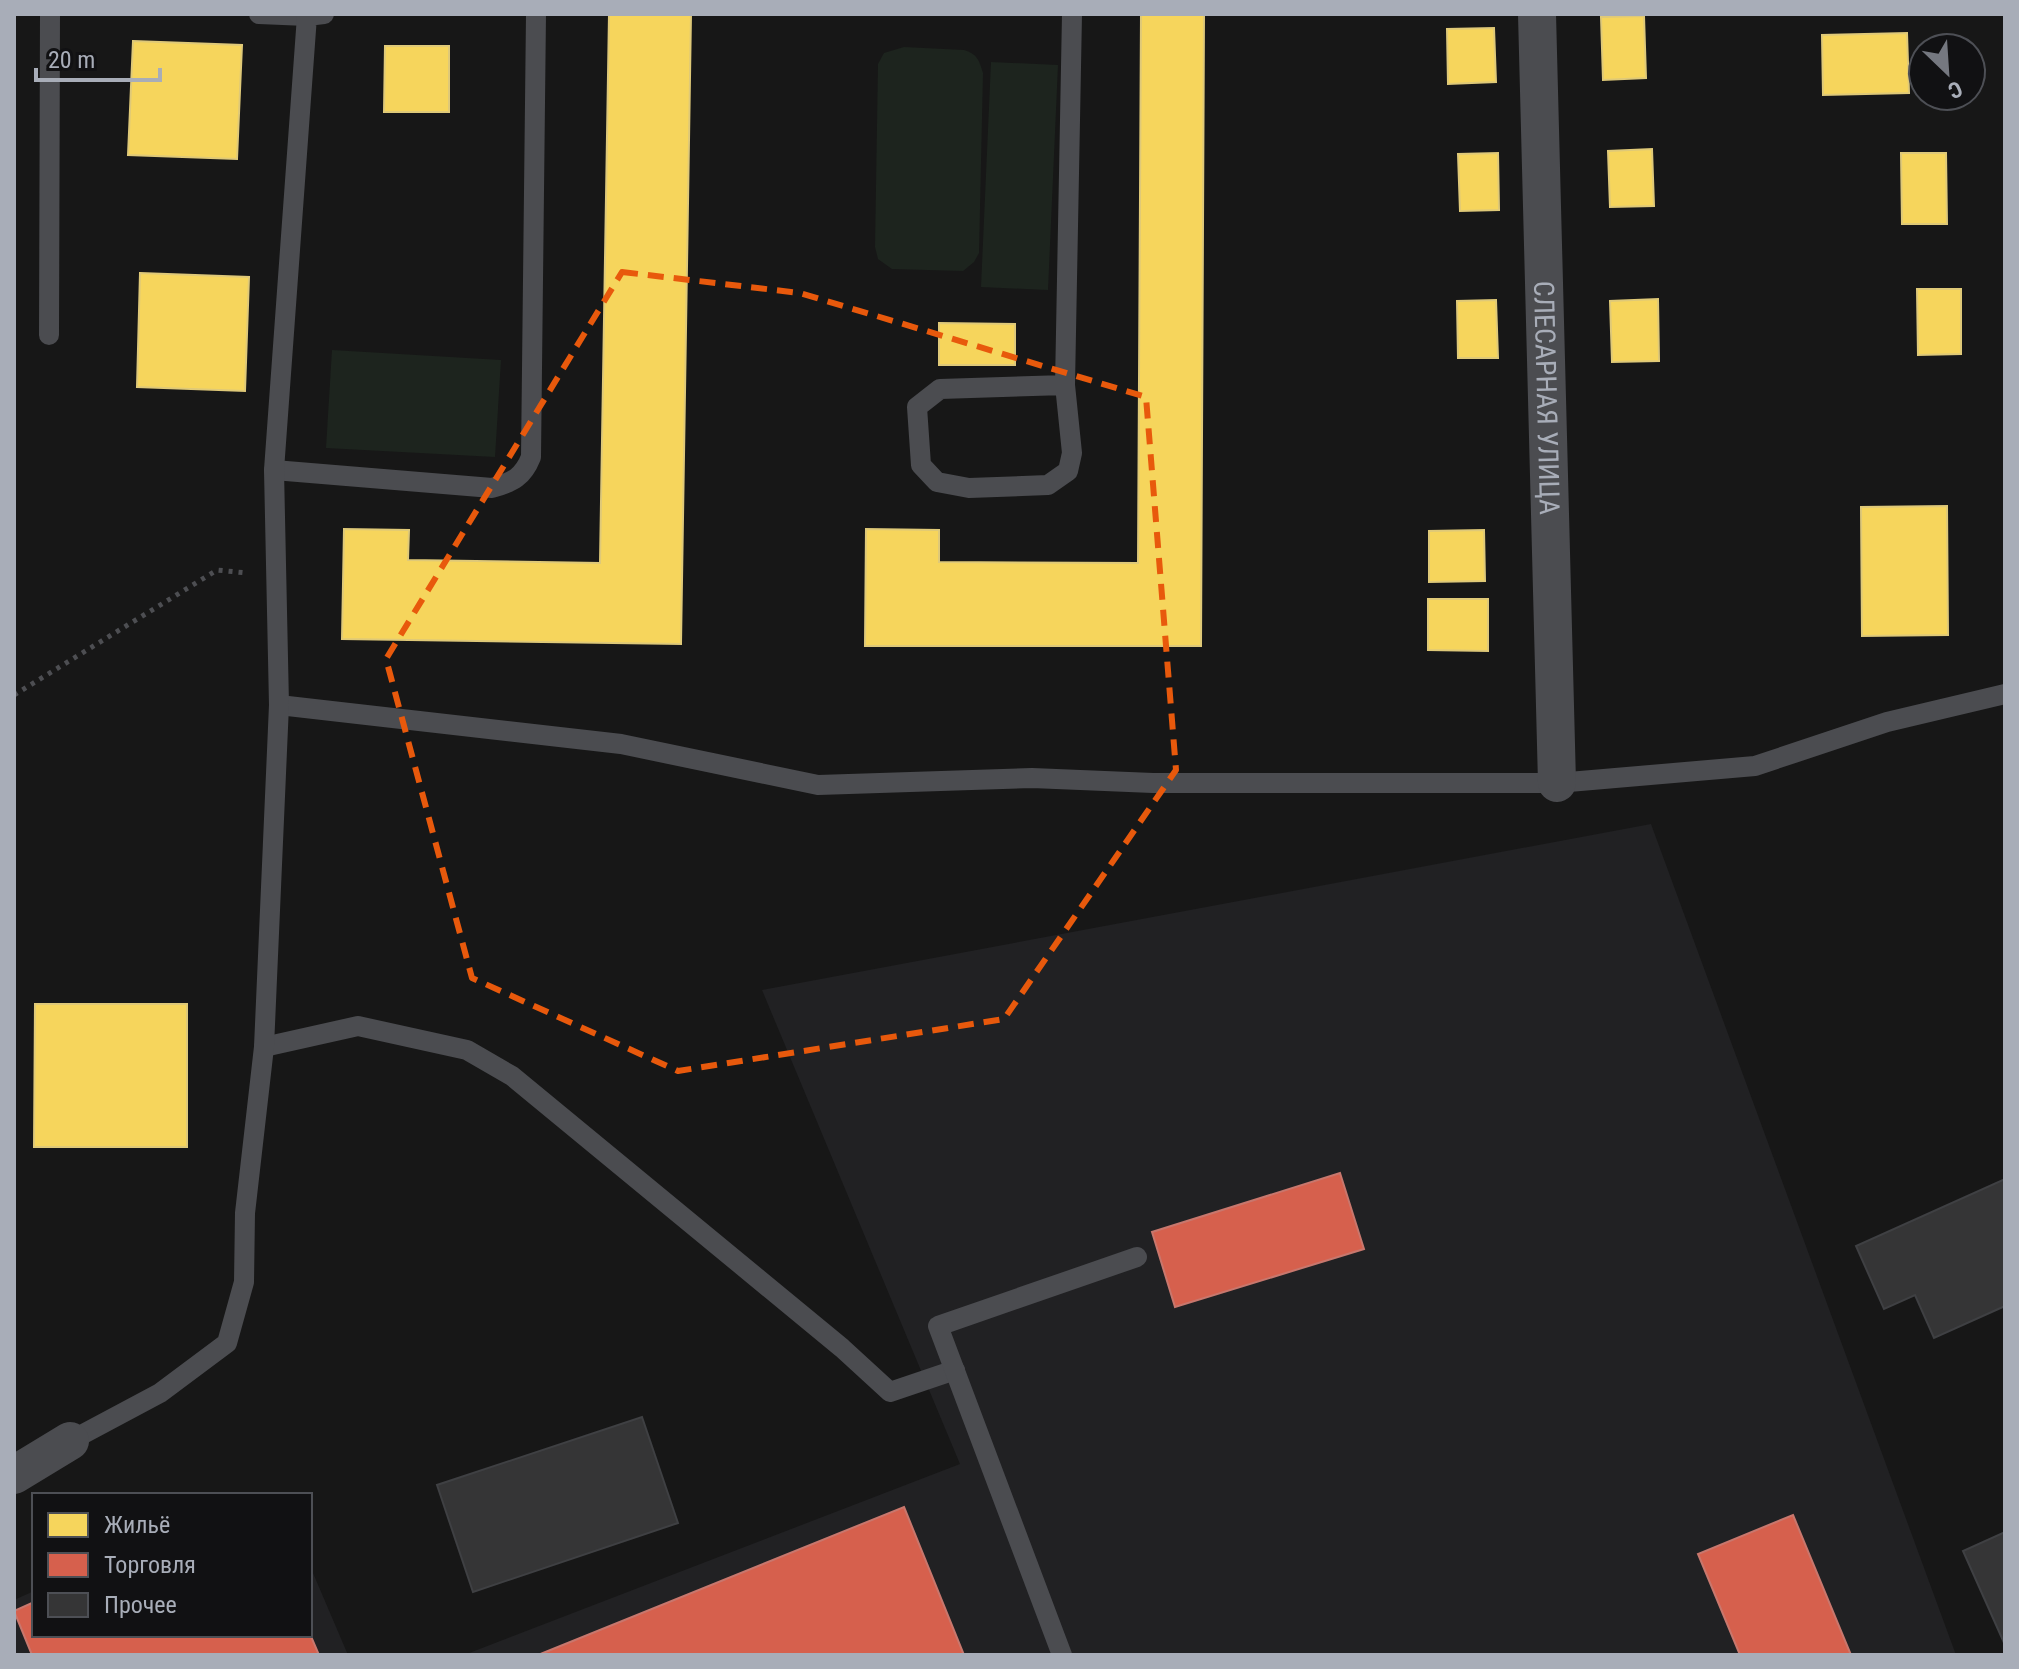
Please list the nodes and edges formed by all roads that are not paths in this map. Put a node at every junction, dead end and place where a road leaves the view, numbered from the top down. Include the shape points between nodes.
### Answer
1 (50, 14) edge
2 (259, 14) edge
3 (536, 14) edge
4 (1072, 14) edge
5 (1537, 14) edge
6 (315, 15) edge
7 (49, 335) dead end
8 (1065, 385) junction
9 (274, 470) junction
10 (2005, 694) edge
11 (279, 705) junction
12 (1557, 783) junction
13 (264, 1047) junction
14 (1137, 1257) dead end
15 (955, 1370) junction
16 (70, 1441) joint
17 (14, 1475) edge
18 (1062, 1655) edge

1 - 7 lane
2 - 6 lane
3 - 9 lane via 531,457 525,472 514,482 492,488
4 - 8 lane
5 - 12 street, СЛЕСАРНАЯ УЛИЦА
6 - 9 lane
8 - 8 lane via 1072,453 1068,471 1048,485 969,488 937,482 921,465 917,407 940,389
9 - 11 lane
10 - 12 lane via 1887,722 1755,766
11 - 12 lane via 621,744 818,785 1032,778
11 - 13 lane
13 - 15 lane via 358,1026 467,1050 512,1076 890,1392
13 - 16 lane via 245,1213 244,1282 227,1343 160,1393
14 - 15 lane via 938,1326
15 - 18 lane
16 - 17 street

